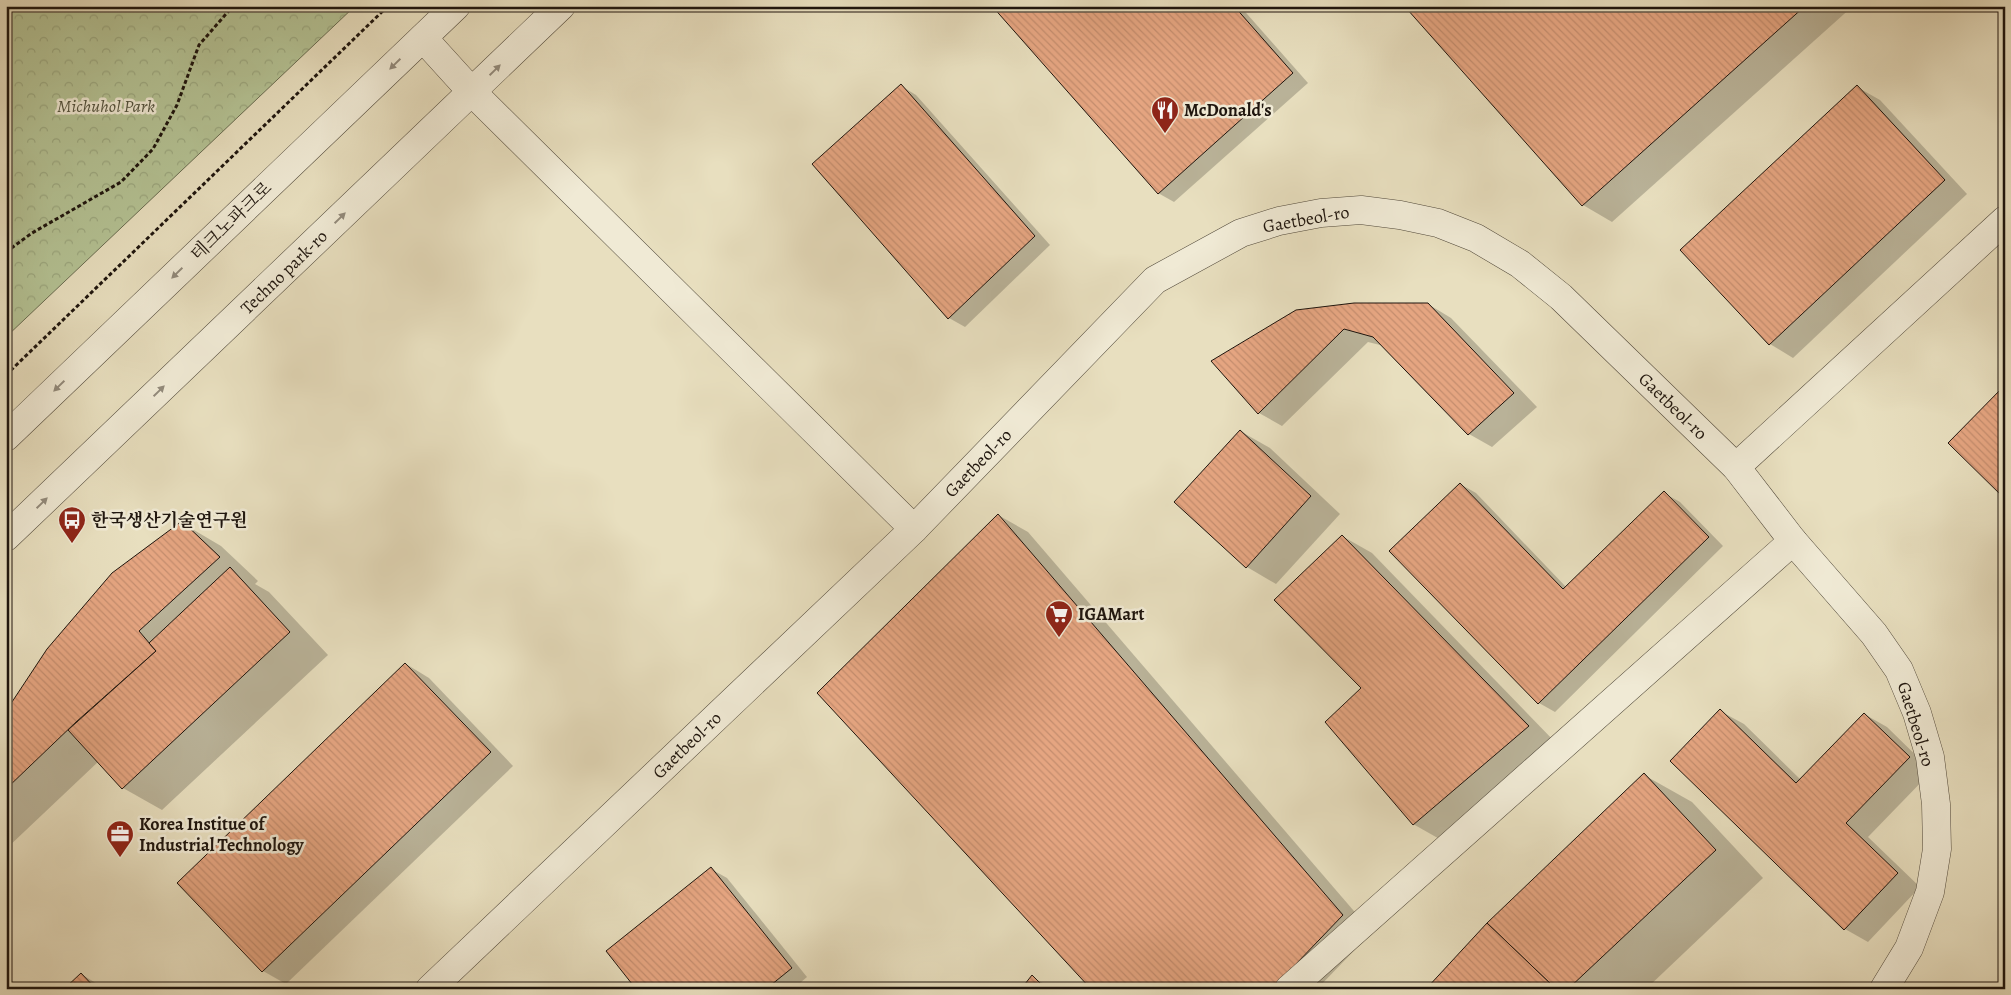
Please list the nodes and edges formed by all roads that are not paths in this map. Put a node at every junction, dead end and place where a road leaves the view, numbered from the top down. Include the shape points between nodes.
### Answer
1 (456, 6) edge
2 (561, 6) edge
3 (423, 38) junction
4 (472, 92) junction
5 (2005, 220) edge
6 (6, 437) edge
7 (1736, 466) junction
8 (914, 529) junction
9 (6, 537) edge
10 (1793, 541) junction
11 (430, 989) edge
12 (1290, 989) edge
13 (1884, 989) edge

1 - 3 street, 테크노파크로
4 -> 2 street, Techno park-ro
3 - 4 street
3 -> 6 street, 테크노파크로
4 - 8 street
9 -> 4 street, Techno park-ro
5 - 7 street
7 - 8 street, Gaetbeol-ro via 1561,297 1520,264 1476,238 1438,223 1361,210 1321,213 1241,233 1155,280
7 - 10 street, Gaetbeol-ro
8 - 11 street, Gaetbeol-ro
10 - 12 street
10 - 13 street, Gaetbeol-ro via 1874,634 1899,670 1917,713 1930,757 1937,849 1930,892 1909,948

